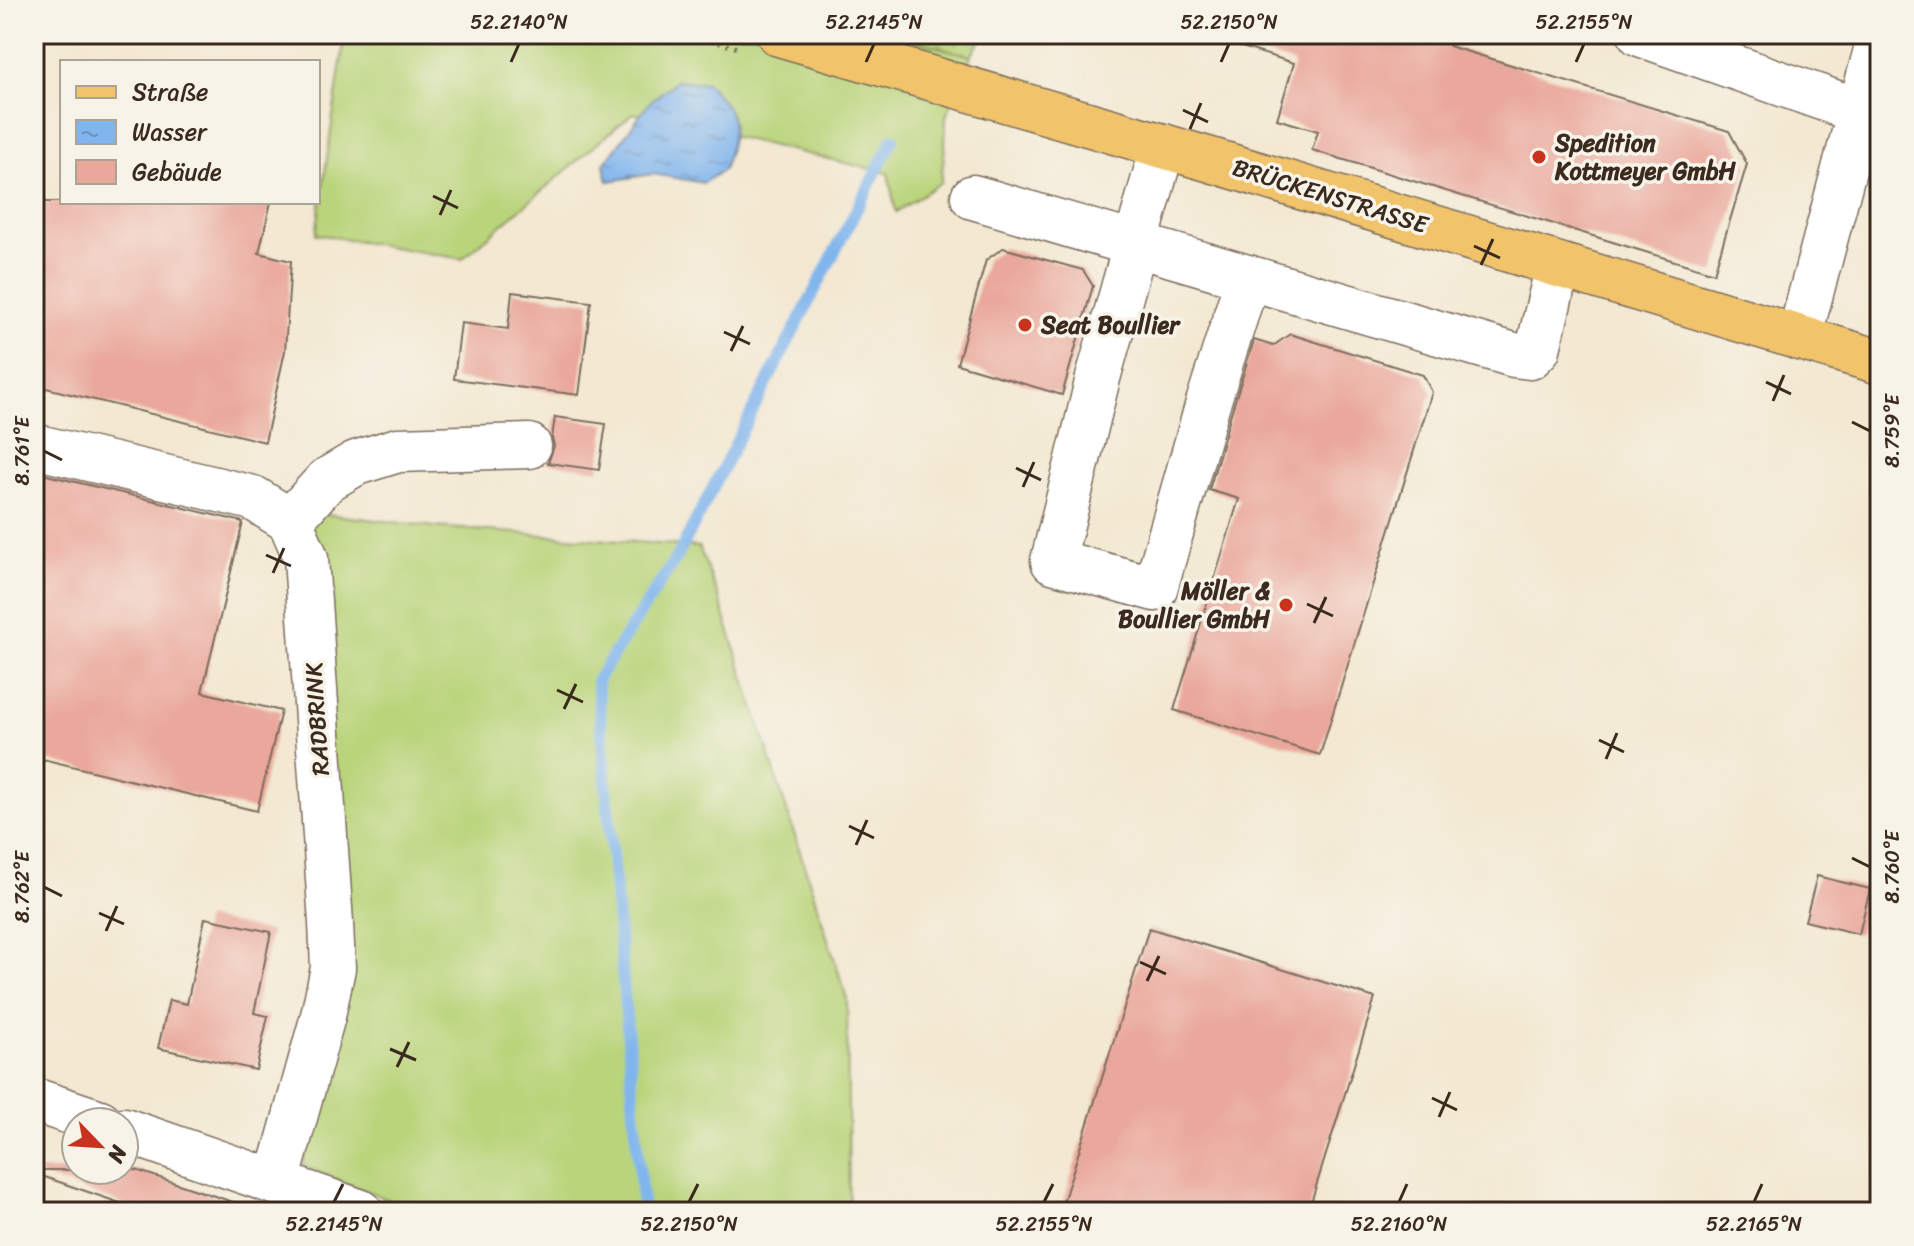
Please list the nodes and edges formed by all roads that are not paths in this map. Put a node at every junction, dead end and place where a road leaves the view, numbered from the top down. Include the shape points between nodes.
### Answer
1 (779, 34) edge
2 (1640, 34) edge
3 (1880, 35) edge
4 (1859, 111) junction
5 (1163, 146) junction
6 (973, 197) dead end
7 (1136, 244) junction
8 (1558, 265) junction
9 (1248, 277) junction
10 (1799, 338) junction
11 (1880, 362) edge
12 (34, 446) edge
13 (529, 446) dead end
14 (290, 521) junction
15 (34, 1100) edge
16 (60, 1109) edge
17 (140, 1135) edge
18 (277, 1182) junction
19 (361, 1212) edge

1 - 5 main road, BRÜCKENSTRASSE
2 - 4 street
3 - 4 street
4 - 10 street
5 - 7 street
5 - 8 main road, BRÜCKENSTRASSE
6 - 7 street
7 - 9 street
7 - 9 street via 1053,561 1155,589
8 - 9 street via 1538,349 1530,357
8 - 10 main road, BRÜCKENSTRASSE
10 - 11 main road, BRÜCKENSTRASSE
12 - 14 street via 253,498
13 - 14 street via 384,454 327,480
14 - 18 street, RADBRINK via 306,558 333,968
15 - 16 street
17 - 18 street
18 - 19 street

